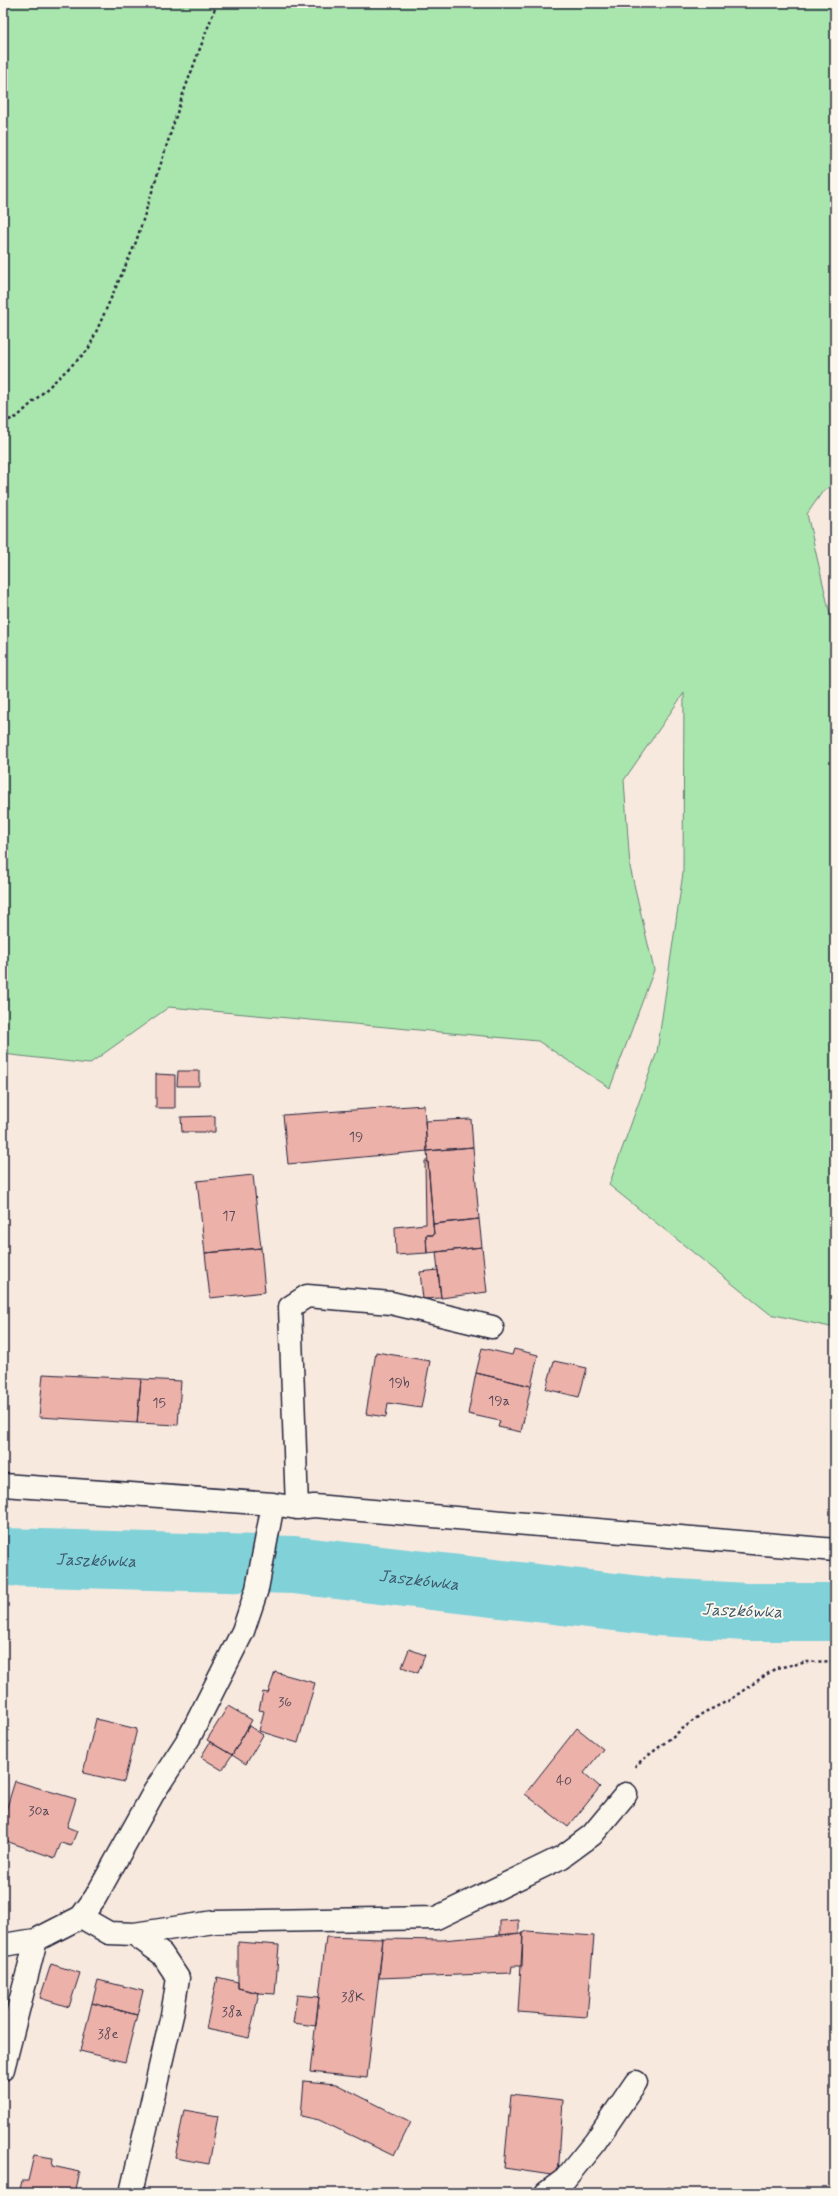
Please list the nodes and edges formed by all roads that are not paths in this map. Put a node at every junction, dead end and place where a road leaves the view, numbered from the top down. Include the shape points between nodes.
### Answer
1 (492, 1327) dead end
2 (3, 1485) edge
3 (273, 1504) junction
4 (297, 1508) junction
5 (835, 1550) edge
6 (626, 1794) road end
7 (81, 1917) junction
8 (134, 1934) junction
9 (36, 1940) junction
10 (3, 1946) edge
11 (3, 2069) edge
12 (636, 2082) dead end
13 (131, 2193) edge
14 (546, 2193) edge

1 - 4 street via 390,1303 307,1296 290,1307
2 - 3 street
3 - 4 street
3 - 7 street via 257,1589 243,1631 189,1738 154,1792 95,1898
4 - 5 street via 314,1506
6 - 8 street via 592,1835 562,1857 436,1918 214,1922
7 - 8 street via 109,1933
7 - 9 street
8 - 13 street via 162,1954 178,1978 172,2016
9 - 10 street
9 - 11 street
12 - 14 street via 595,2142 565,2179

